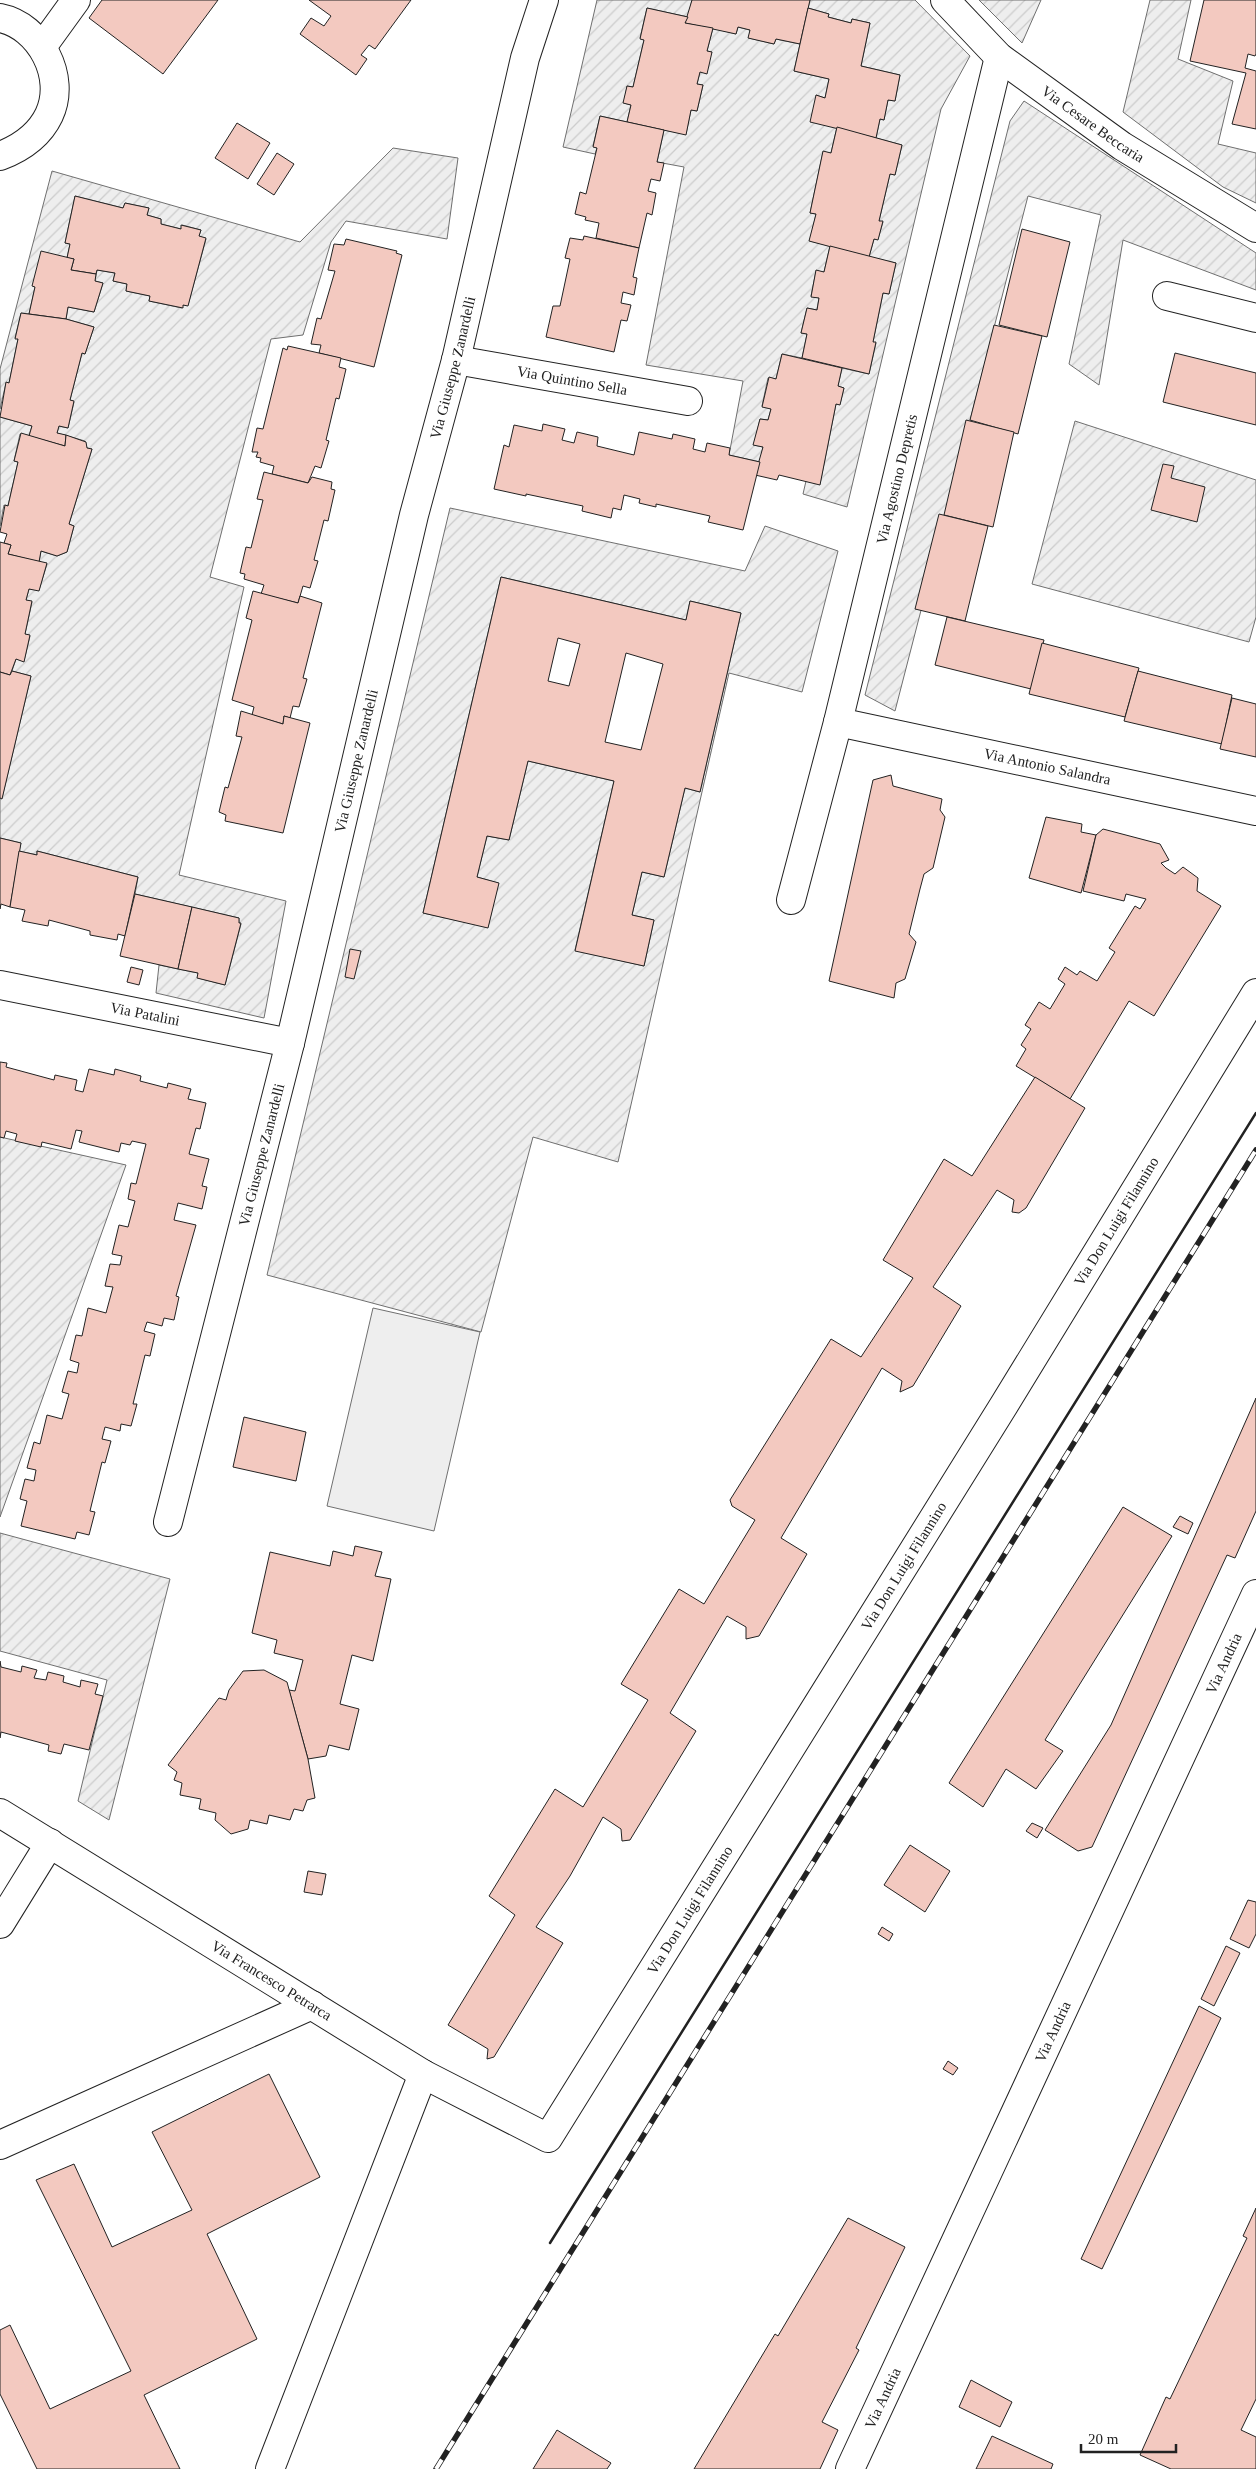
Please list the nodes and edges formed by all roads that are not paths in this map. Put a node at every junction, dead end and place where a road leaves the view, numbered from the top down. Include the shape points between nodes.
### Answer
1 (76, 0) edge
2 (544, 0) edge
3 (945, 0) edge
4 (0, 18) edge
5 (42, 47) junction
6 (999, 57) junction
7 (0, 156) edge
8 (1256, 228) edge
9 (1167, 296) dead end
10 (1256, 318) edge
11 (456, 360) junction
12 (688, 401) dead end
13 (838, 722) junction
14 (1256, 811) edge
15 (791, 900) dead end
16 (0, 985) edge
17 (1256, 993) edge
18 (290, 1043) junction
19 (168, 1522) dead end
20 (1256, 1594) edge
21 (0, 1813) edge
22 (50, 1843) junction
23 (0, 1924) edge
24 (312, 2005) junction
25 (423, 2074) junction
26 (548, 2138) joint
27 (0, 2145) edge
28 (270, 2469) edge
29 (850, 2469) edge

1 - 5 street
2 - 11 street, Via Giuseppe Zanardelli via 525,58
3 - 6 street, Via Cesare Beccaria
4 - 5 street via 27,31
5 - 7 street via 52,68 54,84 49,114 37,134 19,149
6 - 8 street, Via Cesare Beccaria via 1122,146
6 - 13 street, Via Agostino Depretis
9 - 10 street
11 - 12 street, Via Quintino Sella
11 - 18 street, Via Giuseppe Zanardelli via 414,515
13 - 14 street, Via Antonio Salandra
13 - 15 street, Via Agostino Depretis
16 - 18 street, Via Patalini
17 - 26 street, Via Don Luigi Filannino via 1004,1406
18 - 19 street, Via Giuseppe Zanardelli
20 - 29 street, Via Andria
21 - 22 street, Via Francesco Petrarca
22 - 23 street
22 - 24 street, Via Francesco Petrarca
24 - 25 street, Via Francesco Petrarca
24 - 27 street
25 - 26 street, Via Francesco Petrarca
25 - 28 street

